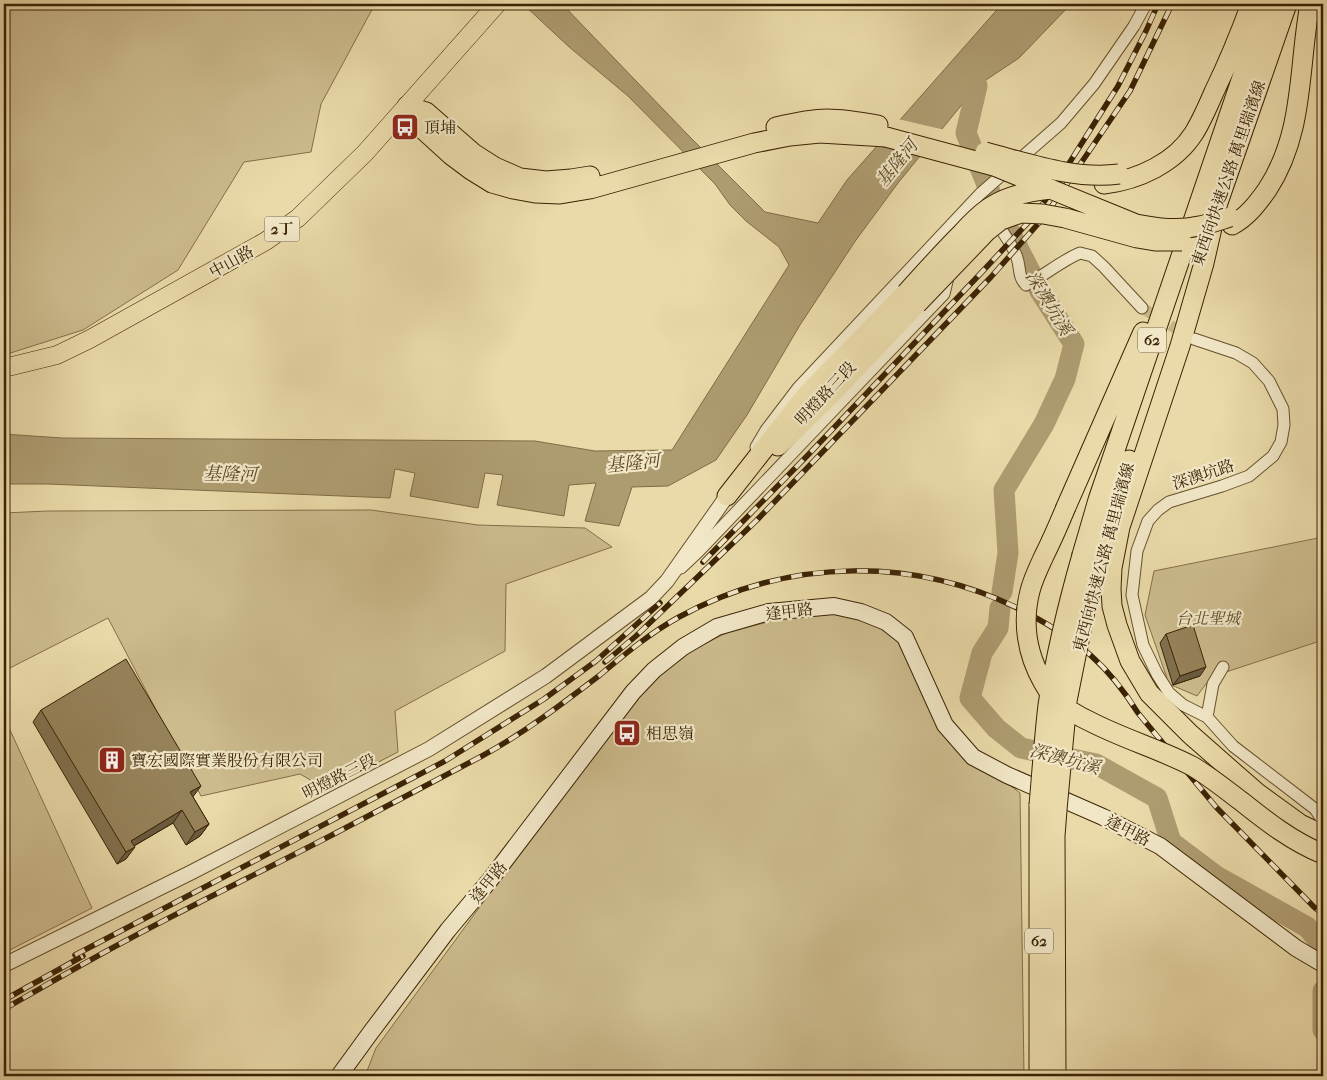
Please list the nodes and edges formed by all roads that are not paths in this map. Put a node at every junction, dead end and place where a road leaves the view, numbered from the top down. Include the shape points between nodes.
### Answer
1 (497, 4) edge
2 (1146, 4) edge
3 (1261, 5) edge
4 (1285, 9) edge
5 (1308, 12) edge
6 (407, 106) junction
7 (1234, 128) junction
8 (627, 173) junction
9 (1111, 179) junction
10 (980, 194) junction
11 (968, 207) junction
12 (1226, 216) junction
13 (1194, 217) junction
14 (931, 246) junction
15 (952, 261) junction
16 (912, 299) junction
17 (1142, 308) tunnel mouth
18 (1194, 339) tunnel mouth
19 (4, 368) edge
20 (727, 496) junction
21 (1098, 562) junction
22 (667, 581) junction
23 (1223, 667) dead end
24 (1207, 717) junction
25 (1323, 821) edge
26 (1323, 835) edge
27 (1323, 854) edge
28 (1320, 962) edge
29 (4, 965) edge
30 (339, 1076) edge
31 (1039, 1076) edge
32 (1056, 1076) edge

1 - 6 main road, 中山路 / 2丁
2 - 10 street, 明燈路三段, bridge via 1094,84 1060,123
3 - 7 highway, 東西向快速公路 萬里瑞濱線 / 62
3 - 9 highway via 1234,48 1204,114 1186,136 1145,166
4 - 7 highway, 東西向快速公路 萬里瑞濱線 / 62
5 - 12 highway via 1298,105 1284,159 1256,198 1244,209
6 - 8 highway via 416,123 450,156 492,182 513,189 560,194 590,189
6 - 19 main road, 中山路 / 2丁 via 365,153 298,218 266,241 57,355
7 - 12 highway, 東西向快速公路 萬里瑞濱線 / 62
7 - 13 highway, 東西向快速公路 萬里瑞濱線 / 62
8 - 9 highway, bridge via 751,132 826,119 878,125 1057,170
8 - 12 highway, bridge via 790,136 840,133 886,137 994,166 1136,224 1154,228 1200,226
9 - 16 highway, bridge via 1036,190 992,206 960,234
10 - 11 street, 明燈路三段
10 - 17 street via 1016,254 1020,278 1026,285 1080,252 1092,256
11 - 14 street, 明燈路三段
11 - 15 street, 明燈路三段
12 - 16 highway, bridge via 1202,237 1179,242 1137,238 1065,218 1021,213 1001,220 987,231
12 - 21 highway, 東西向快速公路 萬里瑞濱線 / 62 via 1115,501
13 - 21 highway, 東西向快速公路 萬里瑞濱線 / 62 via 1098,500
13 - 27 highway, bridge via 1036,573 1026,610 1028,644 1034,667 1053,698 1090,722 1192,766 1292,838
14 - 15 street via 948,246
14 - 20 street, 明燈路三段 via 798,388 766,430
15 - 22 street, 明燈路三段 via 944,294
16 - 20 highway via 824,402
18 - 24 street, 深澳坑路 via 1236,353 1253,363 1269,382 1283,408 1284,425 1281,442 1273,456 1249,476 1169,502 1158,510 1148,521 1137,551 1132,595 1143,645 1169,693 1183,705
20 - 22 street, 明燈路三段
21 - 26 highway via 1111,589 1117,625 1130,661 1149,693 1256,792 1300,824
21 - 31 highway, 東西向快速公路 萬里瑞濱線 / 62, bridge via 1071,595 1048,705 1038,805
21 - 32 highway, 東西向快速公路 萬里瑞濱線 / 62, bridge via 1067,701 1057,810
22 - 29 street, 明燈路三段 via 651,598 546,676 429,749
23 - 24 street via 1213,684
24 - 25 street, 深澳坑路 via 1233,746 1315,809
28 - 30 main road, 逢甲路 via 1296,948 1160,846 974,757 945,725 905,637 886,622 834,606 768,612 717,626 683,647 633,692

